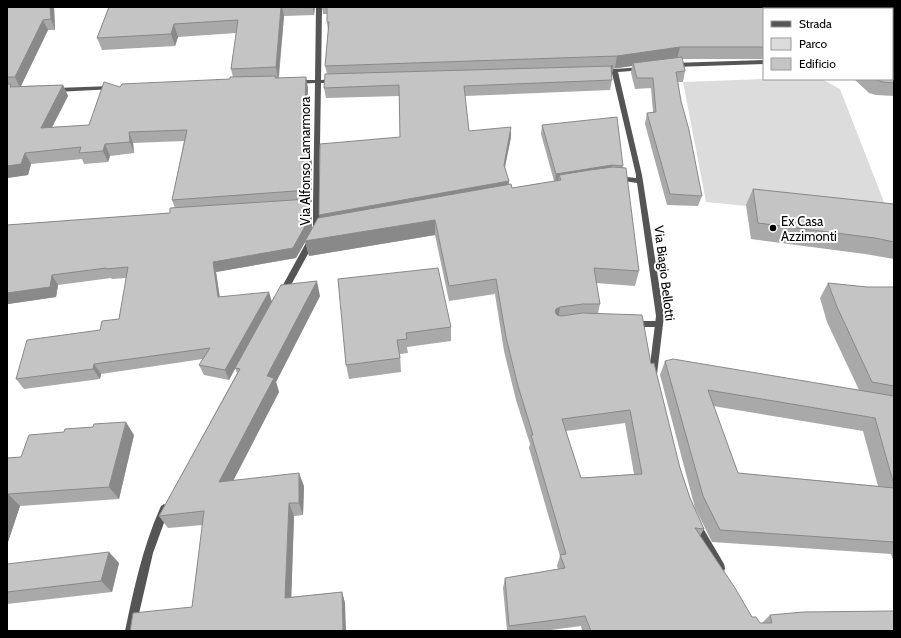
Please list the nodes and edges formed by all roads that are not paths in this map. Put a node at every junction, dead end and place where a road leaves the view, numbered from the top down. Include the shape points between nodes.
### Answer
1 (319, 7) edge
2 (763, 62) edge
3 (670, 65) edge
4 (646, 68) edge
5 (615, 72) junction
6 (592, 73) edge
7 (341, 81) edge
8 (290, 82) edge
9 (317, 82) junction
10 (117, 88) edge
11 (46, 91) edge
12 (610, 178) edge
13 (640, 181) junction
14 (327, 227) edge
15 (317, 230) junction
16 (279, 300) edge
17 (627, 323) edge
18 (659, 324) junction
19 (656, 383) edge
20 (168, 502) edge
21 (691, 516) edge
22 (727, 580) edge
23 (130, 631) edge

1 - 9 street, Via Alfonso Lamarmora
2 - 3 street
4 - 5 street
5 - 6 street
5 - 13 street, Via Biagio Bellotti
7 - 9 street
8 - 9 street
9 - 15 street, Via Alfonso Lamarmora via 312,205
10 - 11 street
12 - 13 street
13 - 18 street, Via Biagio Bellotti via 660,316
14 - 15 street
15 - 16 street, Via Alfonso Lamarmora
17 - 18 street
18 - 19 street, Via Biagio Bellotti
20 - 23 street via 151,540
21 - 22 street

